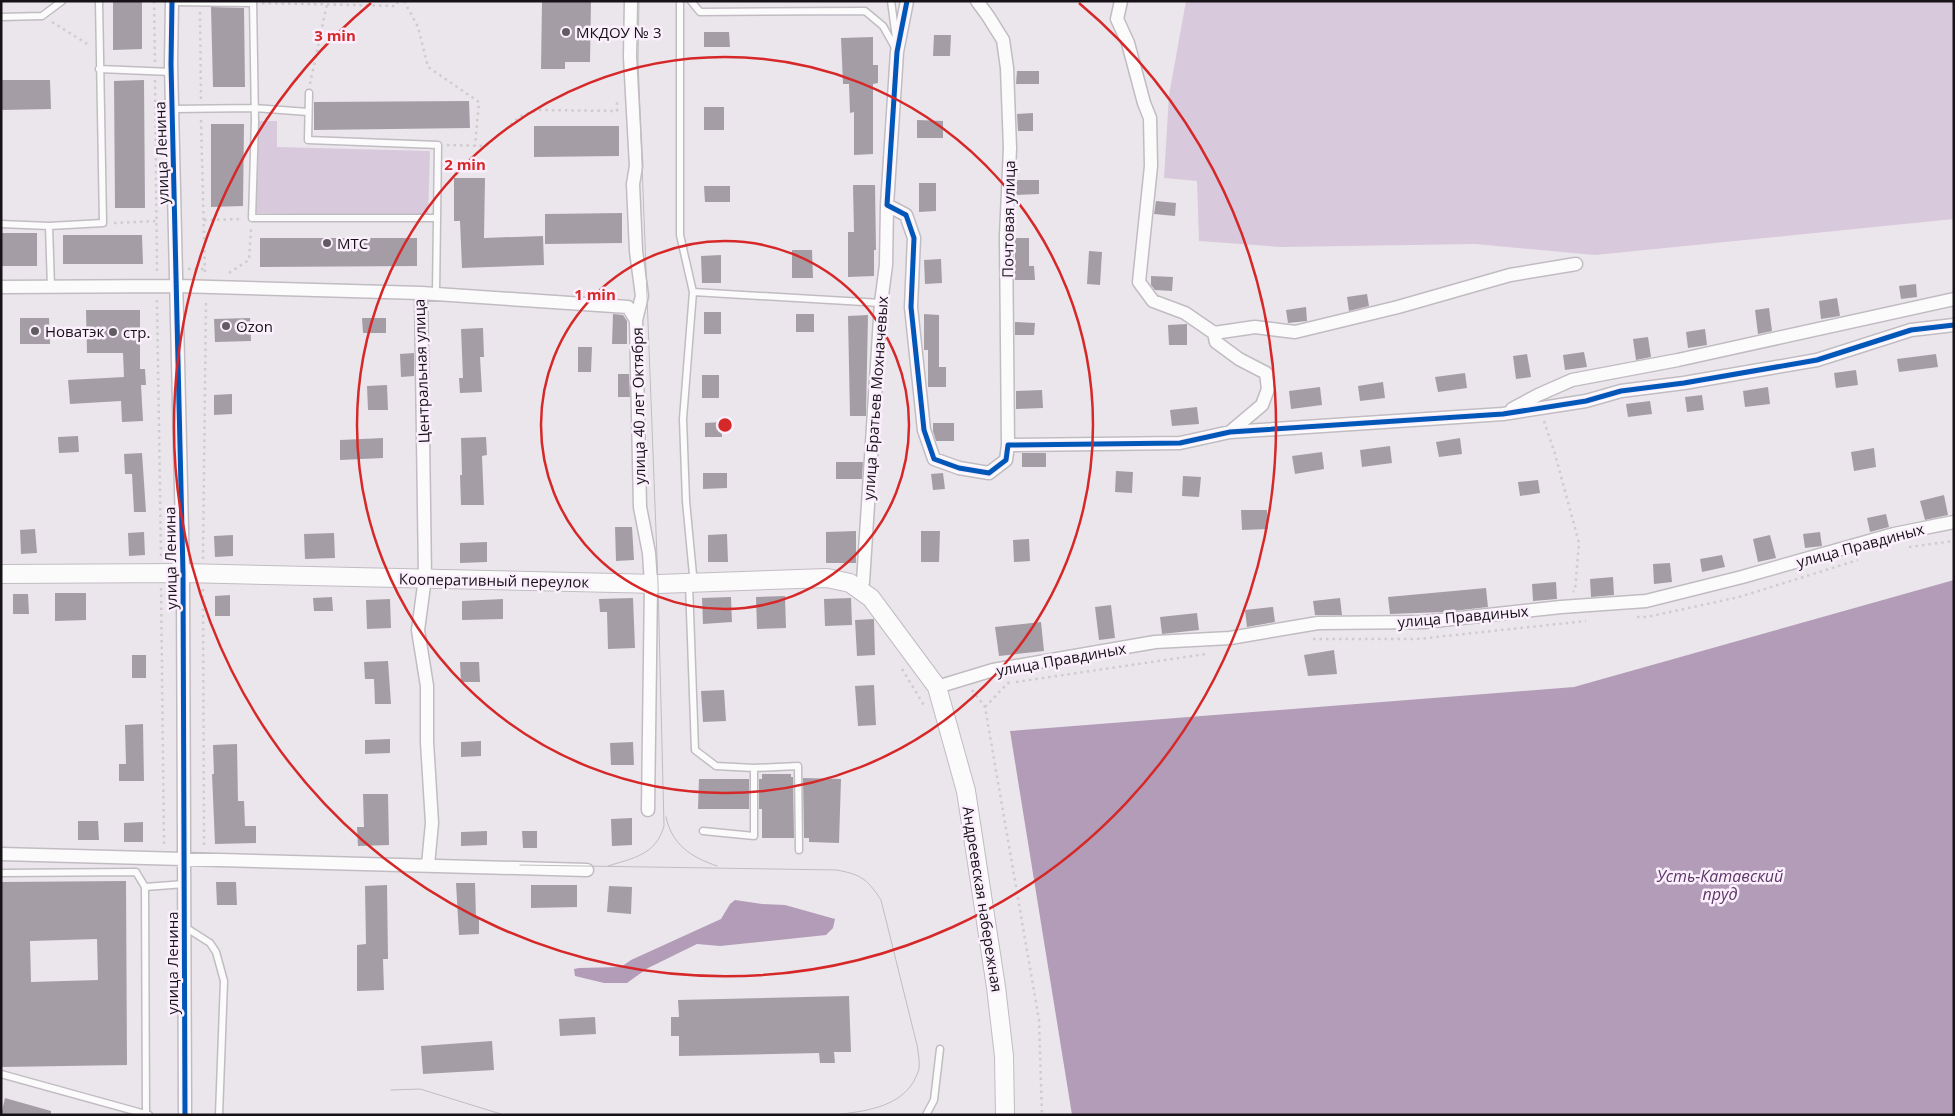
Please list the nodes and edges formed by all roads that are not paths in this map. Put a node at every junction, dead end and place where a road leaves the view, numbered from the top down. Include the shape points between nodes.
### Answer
1 (62, 1) edge
2 (99, 1) edge
3 (172, 1) edge
4 (631, 1) edge
5 (680, 1) edge
6 (691, 1) edge
7 (891, 1) edge
8 (908, 1) edge
9 (976, 1) edge
10 (1121, 1) edge
11 (200, 2) edge
12 (253, 2) edge
13 (1, 16) edge
14 (897, 52) junction
15 (99, 70) junction
16 (172, 72) junction
17 (309, 93) road end
18 (254, 108) junction
19 (173, 110) junction
20 (308, 112) junction
21 (887, 205) junction
22 (437, 218) junction
23 (1, 224) edge
24 (49, 226) junction
25 (1576, 264) dead end
26 (178, 286) junction
27 (1, 287) edge
28 (51, 287) junction
29 (693, 292) junction
30 (422, 294) junction
31 (436, 294) junction
32 (1954, 299) edge
33 (881, 303) junction
34 (636, 320) junction
35 (1954, 325) edge
36 (1214, 333) junction
37 (1503, 414) junction
38 (1230, 432) junction
39 (1008, 445) junction
40 (1954, 522) edge
41 (183, 573) junction
42 (1, 574) edge
43 (425, 578) junction
44 (693, 583) junction
45 (651, 584) junction
46 (859, 589) junction
47 (937, 687) junction
48 (754, 768) junction
49 (648, 810) dead end
50 (703, 831) dead end
51 (799, 850) dead end
52 (1, 854) edge
53 (184, 860) junction
54 (428, 865) junction
55 (588, 870) dead end
56 (1, 873) edge
57 (184, 884) junction
58 (145, 887) junction
59 (185, 927) junction
60 (940, 1048) dead end
61 (1, 1074) edge
62 (147, 1115) edge
63 (185, 1115) edge
64 (219, 1115) edge
65 (926, 1115) edge
66 (1005, 1115) edge

1 - 13 lane via 42,16
2 - 15 lane
3 - 11 lane
3 - 16 street, улица Ленина
4 - 34 street, улица 40 лет Октября via 630,57 636,166 632,184 642,296
5 - 29 lane via 680,235
6 - 14 lane via 700,12 865,11 883,26
7 - 14 lane
8 - 14 street, улица Братьев Мохначевых
9 - 39 street, Почтовая улица via 1003,40 1007,68 1010,148 1006,236
10 - 36 street via 1117,19 1128,44 1150,118 1151,166 1139,282 1153,301 1185,313
11 - 12 lane
12 - 18 lane
14 - 21 street, улица Братьев Мохначевых
15 - 16 lane
15 - 24 lane via 102,223
16 - 19 street, улица Ленина
17 - 20 lane
18 - 19 lane
18 - 20 lane
18 - 22 lane via 252,218
19 - 26 street, улица Ленина
20 - 22 lane via 308,140 438,145
21 - 33 street, улица Братьев Мохначевых via 886,264
21 - 39 street via 906,215 914,238 911,307 924,430 934,459 959,468 989,473 1006,460
22 - 31 lane
23 - 24 lane
24 - 28 lane
25 - 36 street via 1510,275 1295,332 1255,327
26 - 28 street, Центральная улица
26 - 30 street, Центральная улица
26 - 41 street, улица Ленина
27 - 28 street, Центральная улица
29 - 33 lane
29 - 44 lane via 683,419
30 - 31 street
30 - 43 street, Центральная улица
31 - 34 street via 628,307
32 - 37 street via 1572,380
33 - 46 street, улица Братьев Мохначевых
34 - 45 street, улица 40 лет Октября via 640,507 649,552
35 - 37 street via 1912,330 1817,360 1621,391 1586,401
36 - 38 street via 1216,342 1231,354 1266,373 1268,389 1262,405
37 - 38 street
38 - 39 street via 1180,443
40 - 47 street, улица Правдиных via 1894,534 1646,601 1424,622 1318,623 1230,638 1155,642 993,670
41 - 42 main road, Кооперативный переулок
41 - 43 main road, Кооперативный переулок
41 - 53 street, улица Ленина
43 - 45 main road, Кооперативный переулок
43 - 54 street, Центральная улица via 418,630 427,686 432,822
44 - 45 main road, Кооперативный переулок
44 - 46 main road, Кооперативный переулок via 827,578 850,583
44 - 48 lane via 695,750 716,766
45 - 49 street, улица 40 лет Октября
46 - 47 main road, Кооперативный переулок via 871,598
47 - 66 main road, Андреевская набережная via 966,791 996,987 1004,1056
48 - 50 lane via 754,836
48 - 51 lane via 798,766
52 - 53 street
53 - 54 street
53 - 57 street, улица Ленина
54 - 55 street
56 - 58 lane via 136,872
57 - 58 lane
57 - 59 street, улица Ленина
58 - 62 lane
59 - 63 street, улица Ленина
59 - 64 lane via 210,943 216,952 224,981
60 - 65 lane via 934,1100
61 - 62 lane

